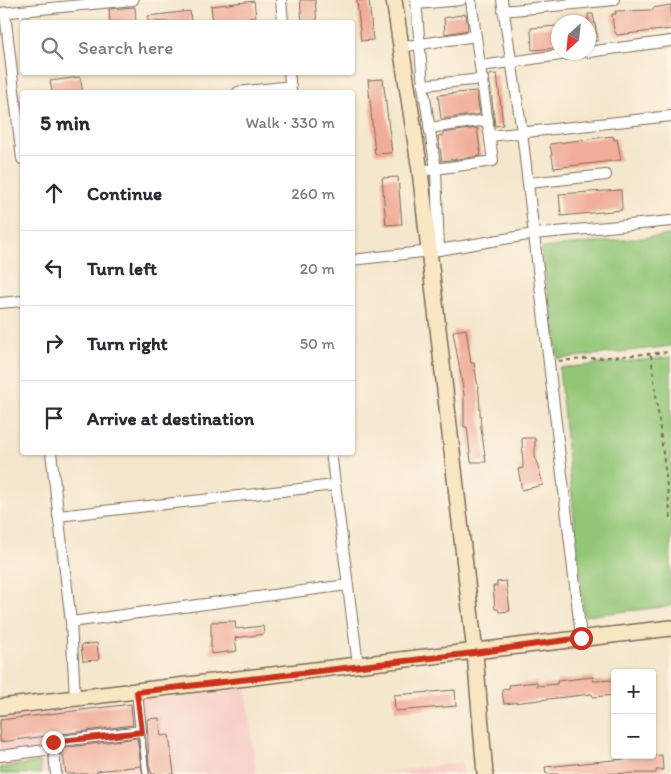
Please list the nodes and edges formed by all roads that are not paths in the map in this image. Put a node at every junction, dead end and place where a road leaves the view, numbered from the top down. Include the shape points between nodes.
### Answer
1 (133, 0) edge
2 (281, 0) edge
3 (394, 0) edge
4 (461, 0) edge
5 (471, 0) edge
6 (614, 0) edge
7 (417, 2) edge
8 (503, 5) edge
9 (3, 13) edge
10 (283, 20) edge
11 (476, 36) junction
12 (671, 41) edge
13 (419, 44) junction
14 (400, 47) junction
15 (596, 51) edge
16 (551, 56) edge
17 (512, 62) junction
18 (481, 66) junction
19 (289, 75) edge
20 (483, 79) junction
21 (423, 85) junction
22 (291, 89) edge
23 (273, 90) edge
24 (671, 116) edge
25 (20, 118) edge
26 (488, 120) junction
27 (429, 128) junction
28 (522, 132) junction
29 (490, 136) junction
30 (436, 170) junction
31 (420, 171) junction
32 (606, 175) dead end
33 (528, 183) junction
34 (671, 221) edge
35 (534, 234) junction
36 (433, 251) junction
37 (355, 260) edge
38 (20, 301) edge
39 (0, 303) edge
40 (51, 455) edge
41 (332, 455) edge
42 (335, 486) junction
43 (58, 516) junction
44 (348, 585) junction
45 (71, 622) junction
46 (671, 628) edge
47 (581, 638) junction
48 (474, 653) junction
49 (358, 665) junction
50 (137, 692) junction
51 (76, 698) junction
52 (0, 707) edge
53 (142, 732) junction
54 (53, 749) junction
55 (0, 756) edge
56 (56, 774) edge
57 (146, 774) edge
58 (485, 774) edge

1 - 9 street
2 - 10 street
3 - 14 main road
4 - 7 street
5 - 11 street
6 - 8 street
7 - 13 street
8 - 17 street
9 - 25 street
11 - 13 street
11 - 18 street
12 - 15 street
13 - 14 street
13 - 21 street
14 - 31 main road
16 - 17 street
17 - 18 street
17 - 28 street
18 - 20 street
19 - 22 street
20 - 21 street
20 - 26 street
21 - 27 street
22 - 23 street
24 - 28 street
26 - 27 street
26 - 29 street
27 - 30 street
28 - 29 street
28 - 33 street
29 - 30 street via 493,161
30 - 31 street
30 - 36 street
31 - 36 main road
32 - 33 street
33 - 35 street
34 - 35 street
35 - 36 street
35 - 47 street
36 - 37 street
36 - 48 main road
38 - 39 street
40 - 43 street
41 - 42 street
42 - 43 street
42 - 44 street
43 - 45 street
44 - 45 street
44 - 49 street
45 - 51 street
46 - 47 main road
47 - 48 main road
48 - 49 main road
48 - 58 main road
49 - 50 main road
50 - 51 main road
50 - 53 street
51 - 52 main road
53 - 54 street via 53,742
53 - 57 lane
54 - 55 street
54 - 56 street

